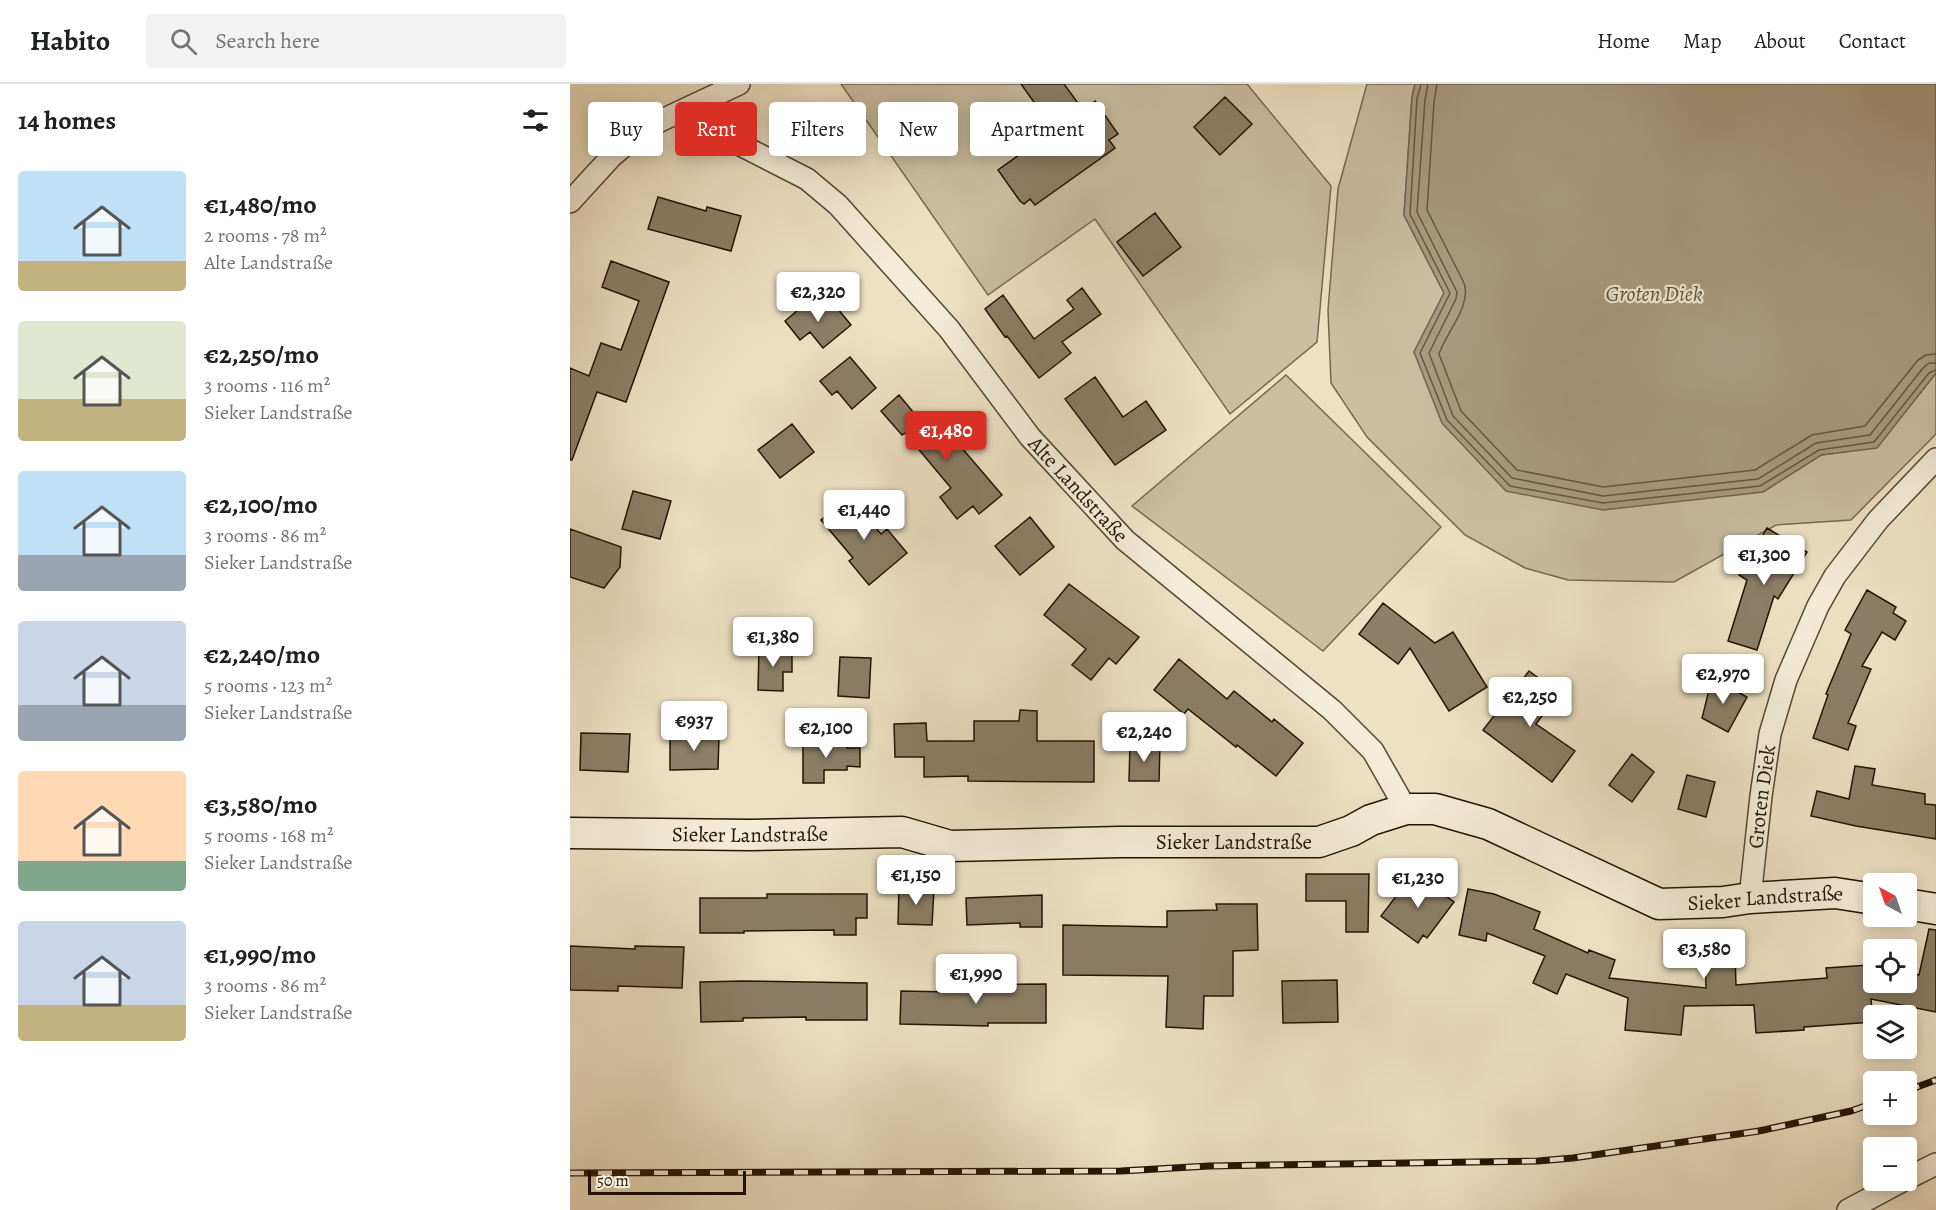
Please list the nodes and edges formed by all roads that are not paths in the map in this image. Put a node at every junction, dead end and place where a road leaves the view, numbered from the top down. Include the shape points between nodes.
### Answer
1 (739, 84) edge
2 (704, 102) edge
3 (675, 115) edge
4 (757, 153) edge
5 (570, 202) edge
6 (1936, 459) edge
7 (1406, 809) junction
8 (570, 833) edge
9 (1863, 897) edge
10 (1750, 898) junction
11 (1917, 906) edge
12 (1936, 909) edge
13 (1936, 1164) edge
14 (1917, 1174) edge
15 (1884, 1191) edge
16 (1848, 1210) edge

1 - 2 street
3 - 5 street via 645,128 612,156
4 - 7 street, Alte Landstraße via 807,179 838,205 949,328 1030,437 1125,540 1332,710 1373,751
6 - 10 street, Groten Diek via 1878,520 1835,576 1795,659 1770,734
7 - 8 street, Sieker Landstraße via 1319,842 950,846 902,832
7 - 10 street, Sieker Landstraße via 1435,809 1488,824 1659,904
9 - 10 street, Sieker Landstraße via 1835,893
11 - 12 street
13 - 14 street
15 - 16 street

